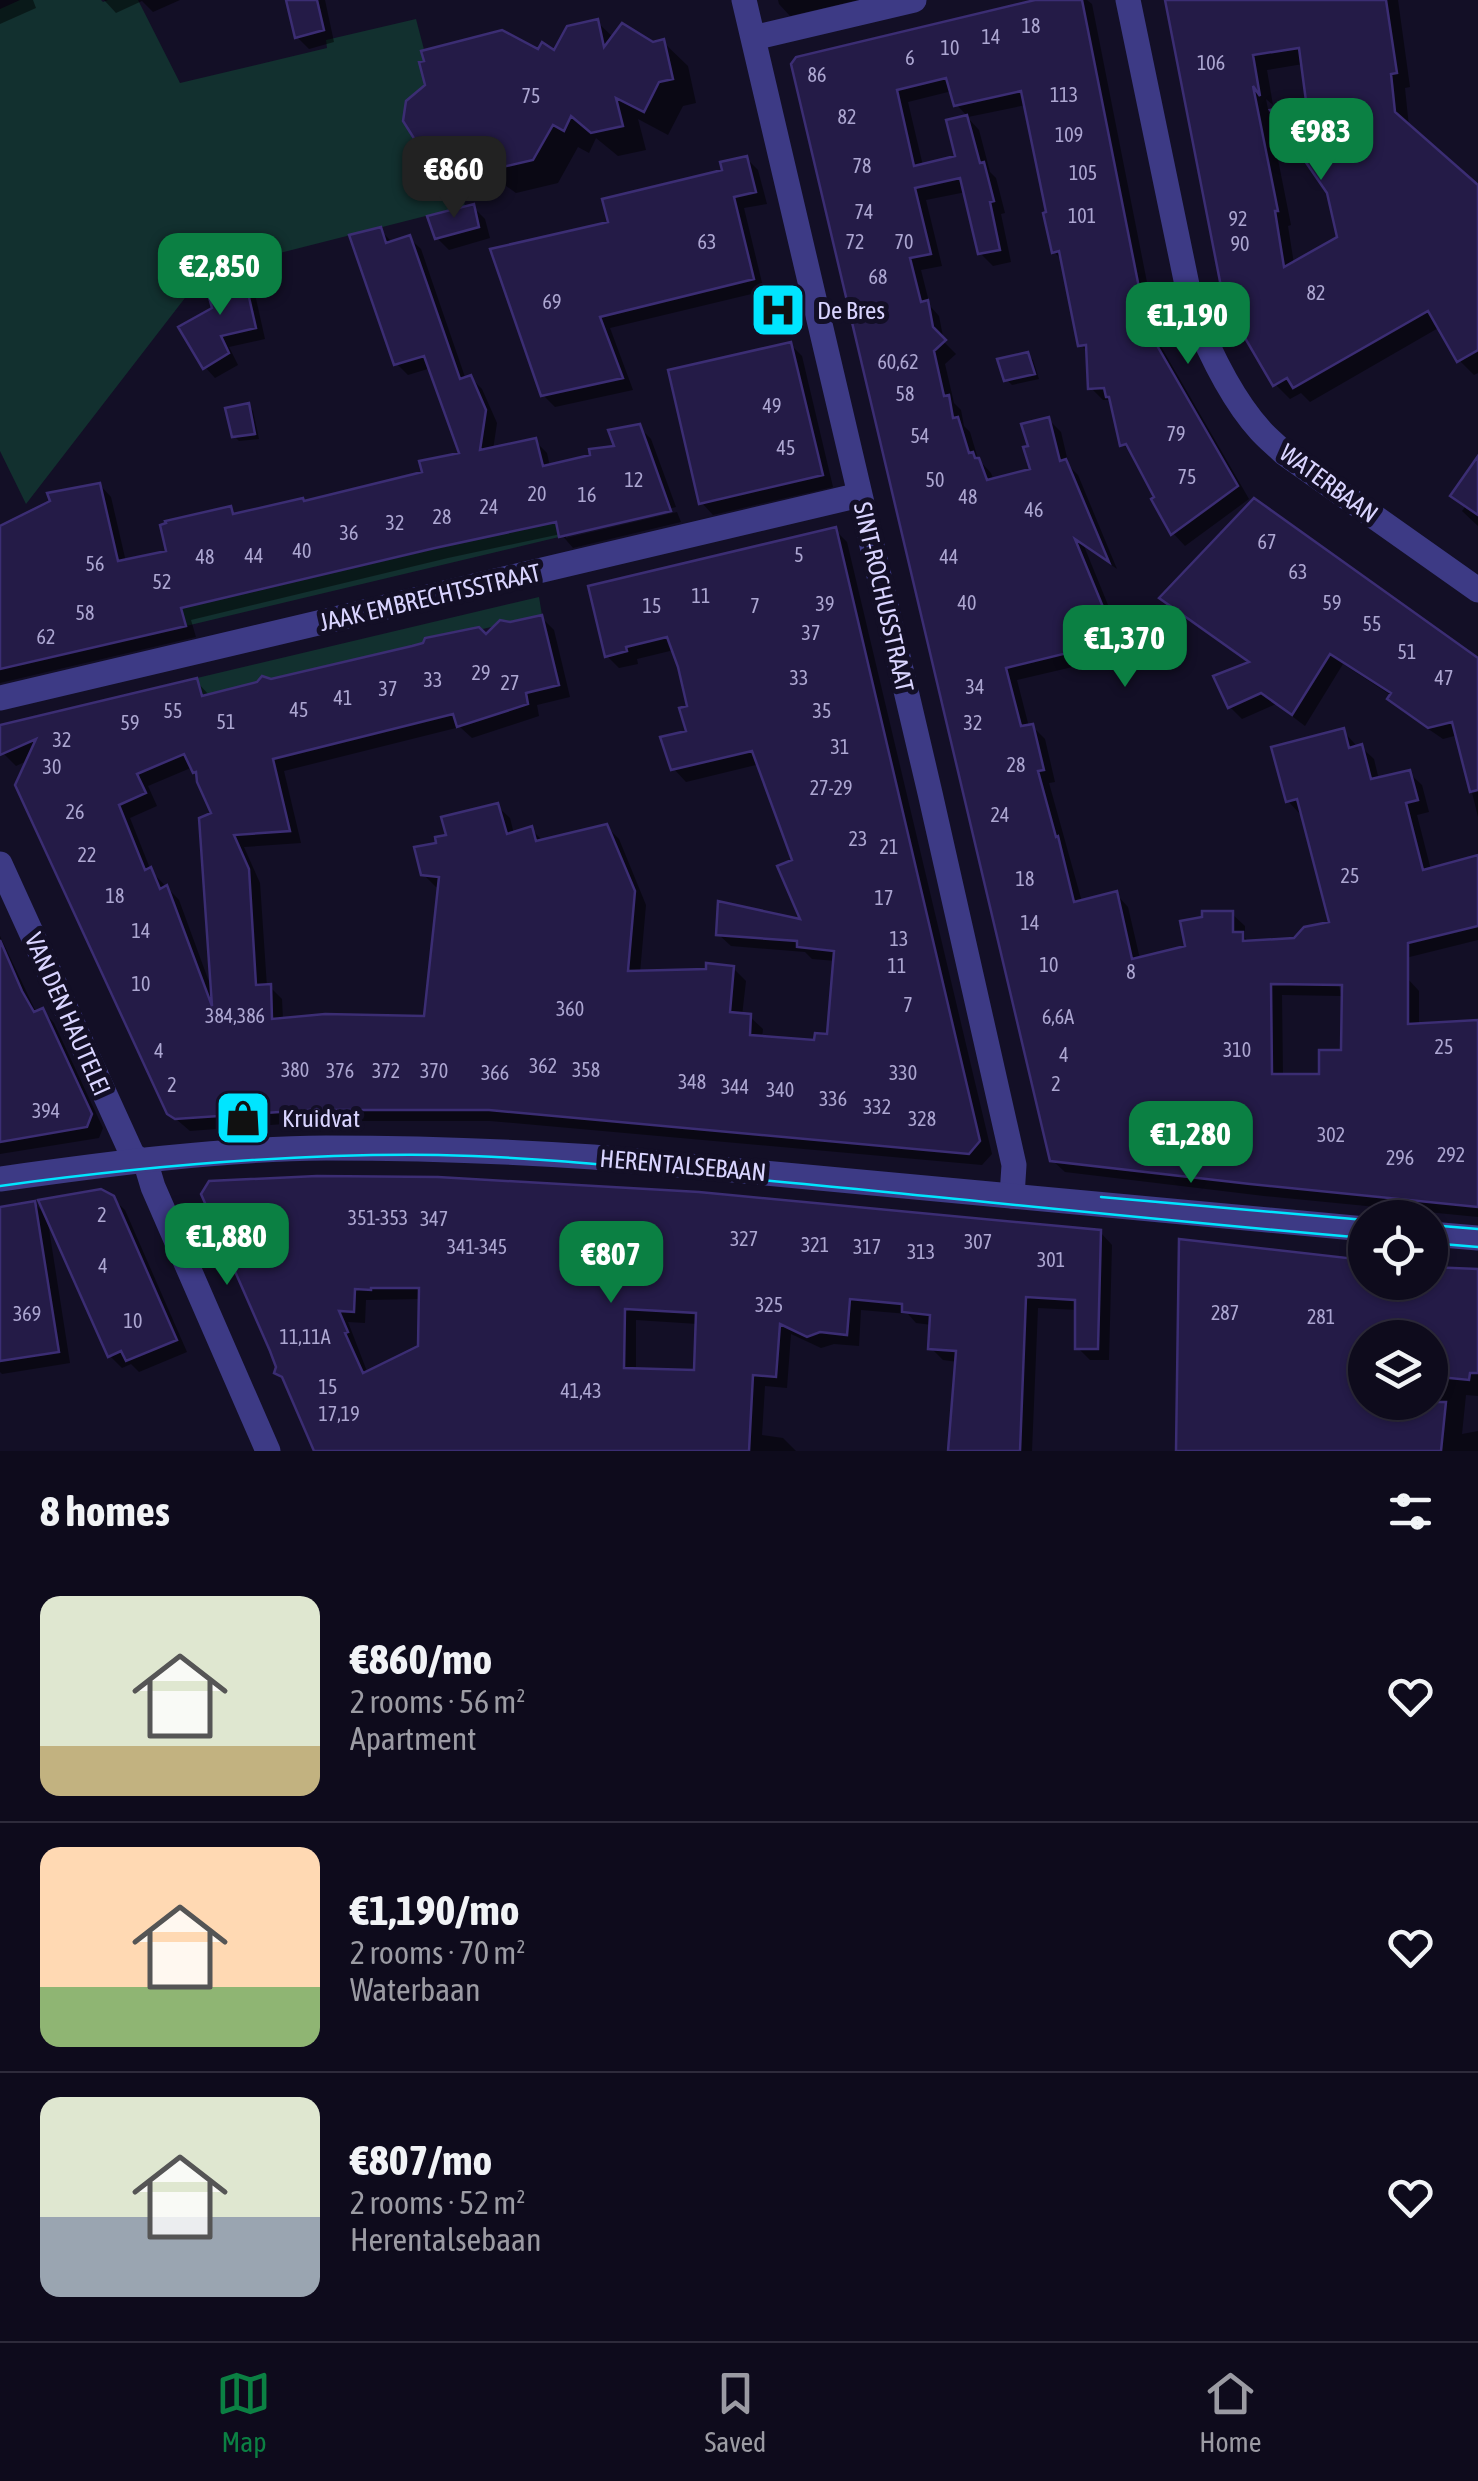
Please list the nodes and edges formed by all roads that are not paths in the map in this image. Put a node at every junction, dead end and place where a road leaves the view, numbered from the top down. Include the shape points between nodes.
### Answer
1 (744, 0) edge
2 (914, 0) edge
3 (1128, 0) edge
4 (752, 38) junction
5 (860, 495) junction
6 (1478, 590) edge
7 (0, 698) edge
8 (0, 864) edge
9 (140, 1161) junction
10 (0, 1179) edge
11 (1012, 1196) junction
12 (1348, 1227) edge
13 (1448, 1236) edge
14 (1478, 1238) edge
15 (268, 1451) edge

1 - 4 street, SINT-ROCHUSSTRAAT
2 - 4 street
3 - 6 street, WATERBAAN via 1192,309 1242,406 1284,453
4 - 5 street, SINT-ROCHUSSTRAAT
5 - 7 street, JAAK EMBRECHTSSTRAAT
5 - 11 street, SINT-ROCHUSSTRAAT via 1010,1147
8 - 9 street, VAN DEN HAUTELEI
9 - 10 street, HERENTALSEBAAN
9 - 11 street, HERENTALSEBAAN via 324,1148 497,1151
9 - 15 street, VAN DEN HAUTELEI
11 - 12 street, HERENTALSEBAAN
13 - 14 street

